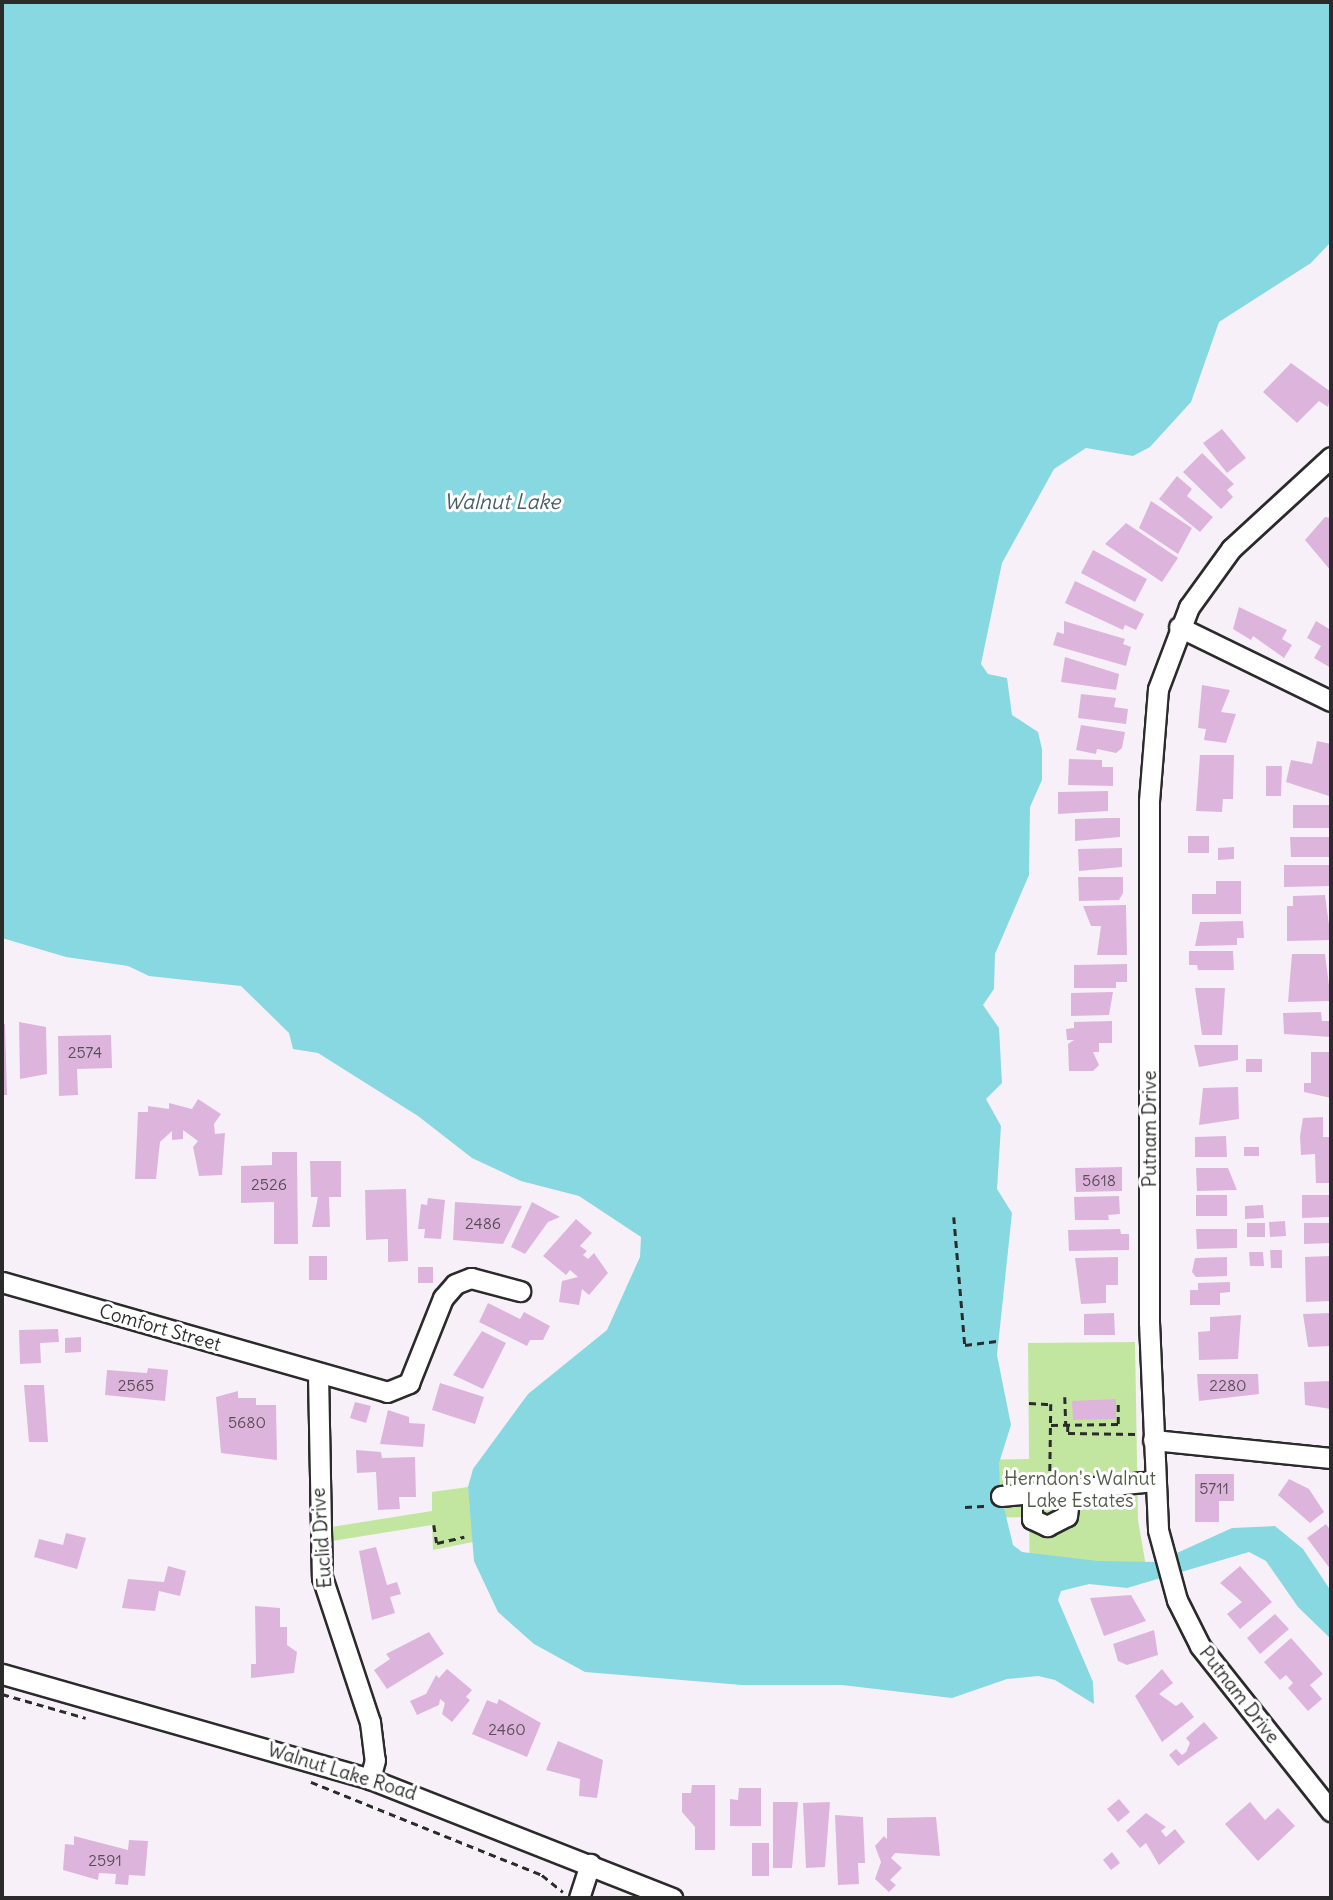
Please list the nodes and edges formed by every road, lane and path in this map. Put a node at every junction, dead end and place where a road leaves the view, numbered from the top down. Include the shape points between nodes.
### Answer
1 (1331, 457) edge
2 (1179, 627) junction
3 (1331, 701) edge
4 (954, 1217) dead end
5 (2, 1282) edge
6 (520, 1291) dead end
7 (997, 1341) dead end
8 (318, 1373) junction
9 (1065, 1397) dead end
10 (1118, 1400) dead end
11 (1029, 1403) dead end
12 (1067, 1424) junction
13 (1102, 1424) junction
14 (1051, 1425) junction
15 (1102, 1433) junction
16 (1145, 1442) junction
17 (1327, 1463) edge
18 (1154, 1481) junction
19 (1037, 1486) junction
20 (1070, 1492) junction
21 (1001, 1496) dead end
22 (434, 1525) dead end
23 (464, 1537) dead end
24 (2, 1674) edge
25 (2, 1694) edge
26 (97, 1721) dead end
27 (302, 1778) dead end
28 (370, 1779) junction
29 (1331, 1811) edge
30 (590, 1864) junction
31 (579, 1897) edge
32 (672, 1898) edge

1 - 2 street, Putnam Drive via 1231,549
2 - 3 street
2 - 16 street, Putnam Drive via 1161,676 1150,743
4 - 7 path via 965,1345
5 - 8 street, Comfort Street
6 - 8 street, Comfort Street via 471,1278 455,1284 443,1298 409,1383 399,1390 387,1392
8 - 28 street, Euclid Drive via 322,1577 370,1721 375,1759
9 - 12 path
10 - 13 path via 1118,1424
11 - 14 path via 1051,1404
12 - 13 path
12 - 14 path
12 - 15 path via 1068,1433
13 - 15 path
14 - 19 path via 1050,1477
15 - 16 path via 1136,1433
16 - 17 street
16 - 18 street, Putnam Drive
18 - 20 street
18 - 29 street, Putnam Drive via 1160,1545 1173,1588 1217,1670
19 - 20 street
19 - 20 street via 1032,1519 1047,1526 1067,1516
19 - 21 street
22 - 23 path via 437,1543
24 - 28 street, Walnut Lake Road
25 - 26 path
27 - 31 path via 542,1875 560,1891
28 - 30 street, Walnut Lake Road
30 - 31 street
30 - 32 street, Walnut Lake Road

